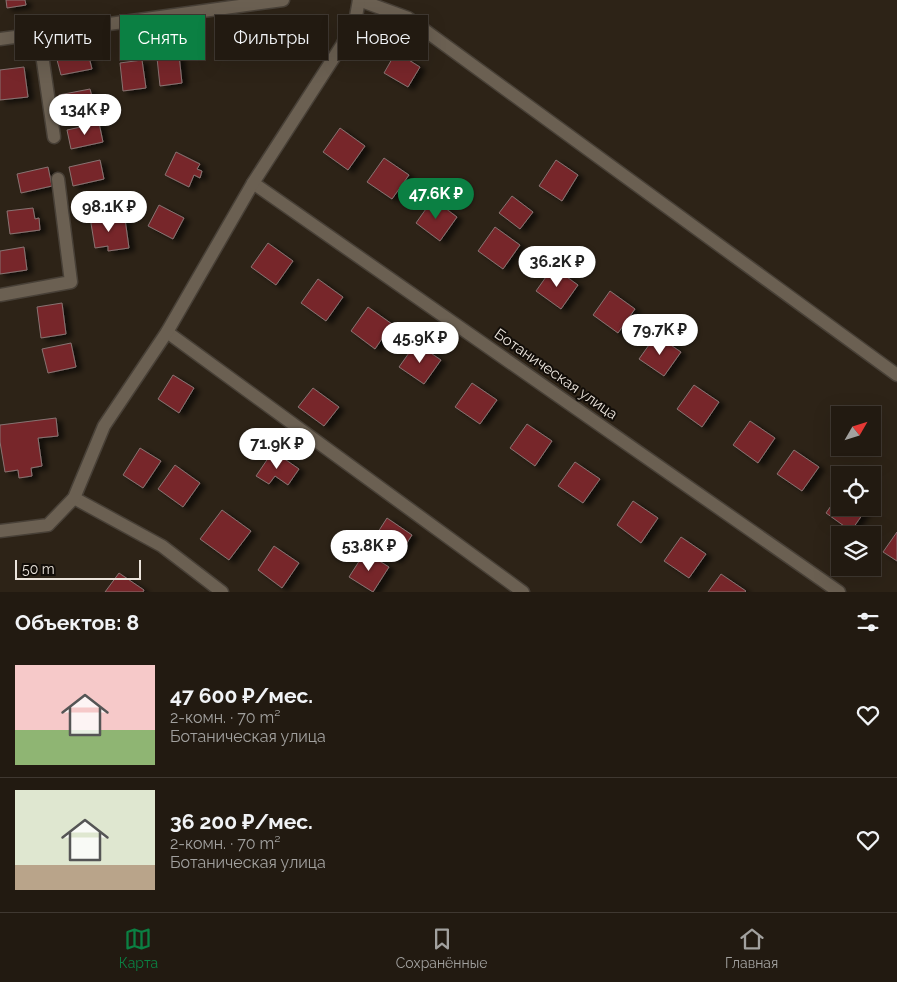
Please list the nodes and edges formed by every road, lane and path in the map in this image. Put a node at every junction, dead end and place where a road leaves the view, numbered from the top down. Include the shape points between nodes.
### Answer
1 (283, 0) edge
2 (359, 0) edge
3 (110, 24) edge
4 (15, 38) edge
5 (0, 40) edge
6 (43, 60) edge
7 (54, 137) dead end
8 (58, 179) dead end
9 (253, 183) junction
10 (0, 295) edge
11 (166, 332) junction
12 (897, 375) edge
13 (74, 498) junction
14 (0, 531) edge
15 (222, 592) edge
16 (524, 592) edge
17 (840, 592) edge

1 - 3 street
2 - 9 street via 355,22 342,45
2 - 12 street via 408,18
4 - 5 street
6 - 7 street
8 - 10 street via 71,282
9 - 11 street
9 - 17 street, Ботаническая улица
11 - 13 street via 104,426
11 - 16 street
13 - 14 street via 48,525
13 - 15 street via 162,546

